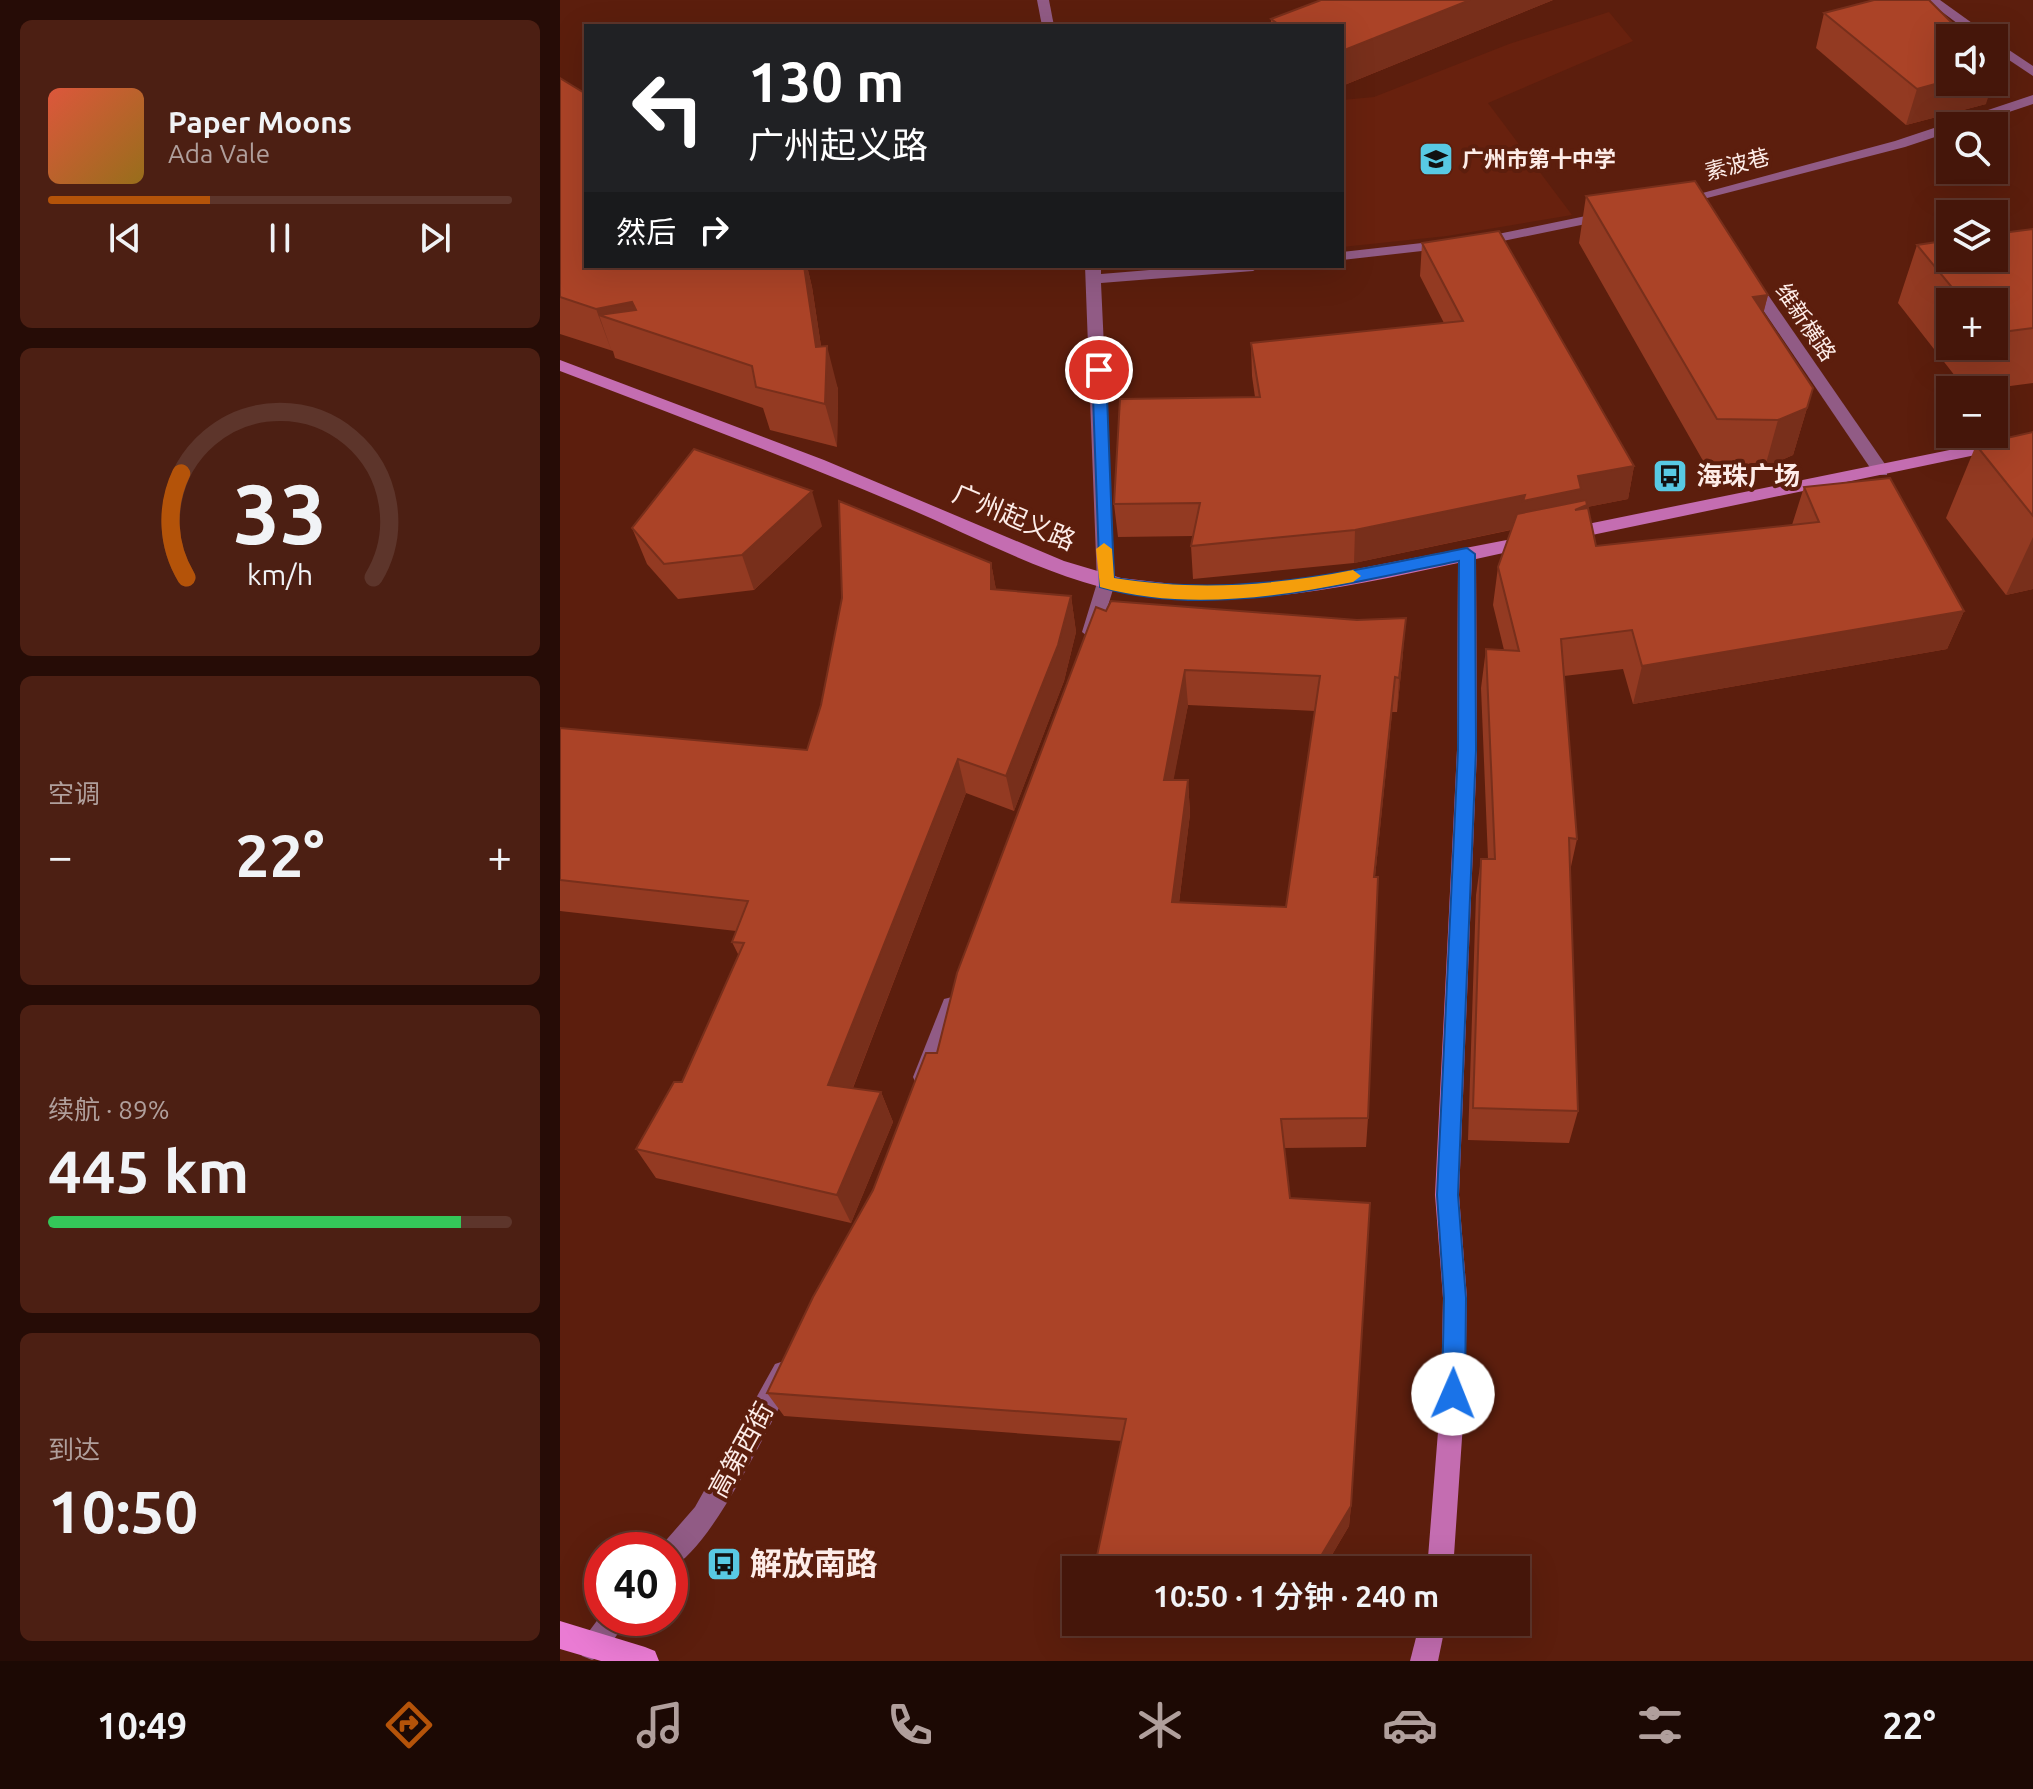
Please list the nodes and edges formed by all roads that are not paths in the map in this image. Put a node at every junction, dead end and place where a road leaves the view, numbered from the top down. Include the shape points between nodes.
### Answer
1 (1043, 0) edge
2 (1932, 0) edge
3 (1048, 24) edge
4 (1966, 24) edge
5 (2008, 54) edge
6 (2033, 72) edge
7 (2033, 99) edge
8 (1995, 112) edge
9 (1936, 132) edge
10 (1664, 204) edge
11 (1633, 211) edge
12 (1344, 256) edge
13 (1740, 263) edge
14 (1208, 268) edge
15 (1095, 273) edge
16 (560, 365) edge
17 (2033, 438) edge
18 (1881, 471) junction
19 (1467, 554) junction
20 (1106, 583) junction
21 (1084, 654) edge
22 (962, 979) edge
23 (916, 1098) edge
24 (795, 1353) edge
25 (688, 1534) edge
26 (1441, 1556) edge
27 (560, 1635) edge
28 (601, 1636) edge
29 (1430, 1636) edge
30 (592, 1646) junction
31 (645, 1661) edge
32 (1424, 1661) edge

1 - 3 lane
2 - 4 lane
5 - 6 lane
7 - 8 lane, 素波巷
9 - 10 lane, 素波巷 via 1700,204
11 - 12 lane via 1493,239
13 - 18 lane, 维新横路
14 - 15 lane
15 - 20 lane
16 - 20 main road, 广州起义路
17 - 18 main road, 广州起义路
18 - 19 main road, 广州起义路
19 - 20 main road, 广州起义路 via 1284,590 1167,591
19 - 26 main road via 1467,750 1447,1195 1455,1298 1453,1394
20 - 21 lane
22 - 23 lane
24 - 25 lane, 高第西街 via 704,1516
27 - 30 main road
28 - 30 lane
29 - 32 main road
30 - 31 main road

